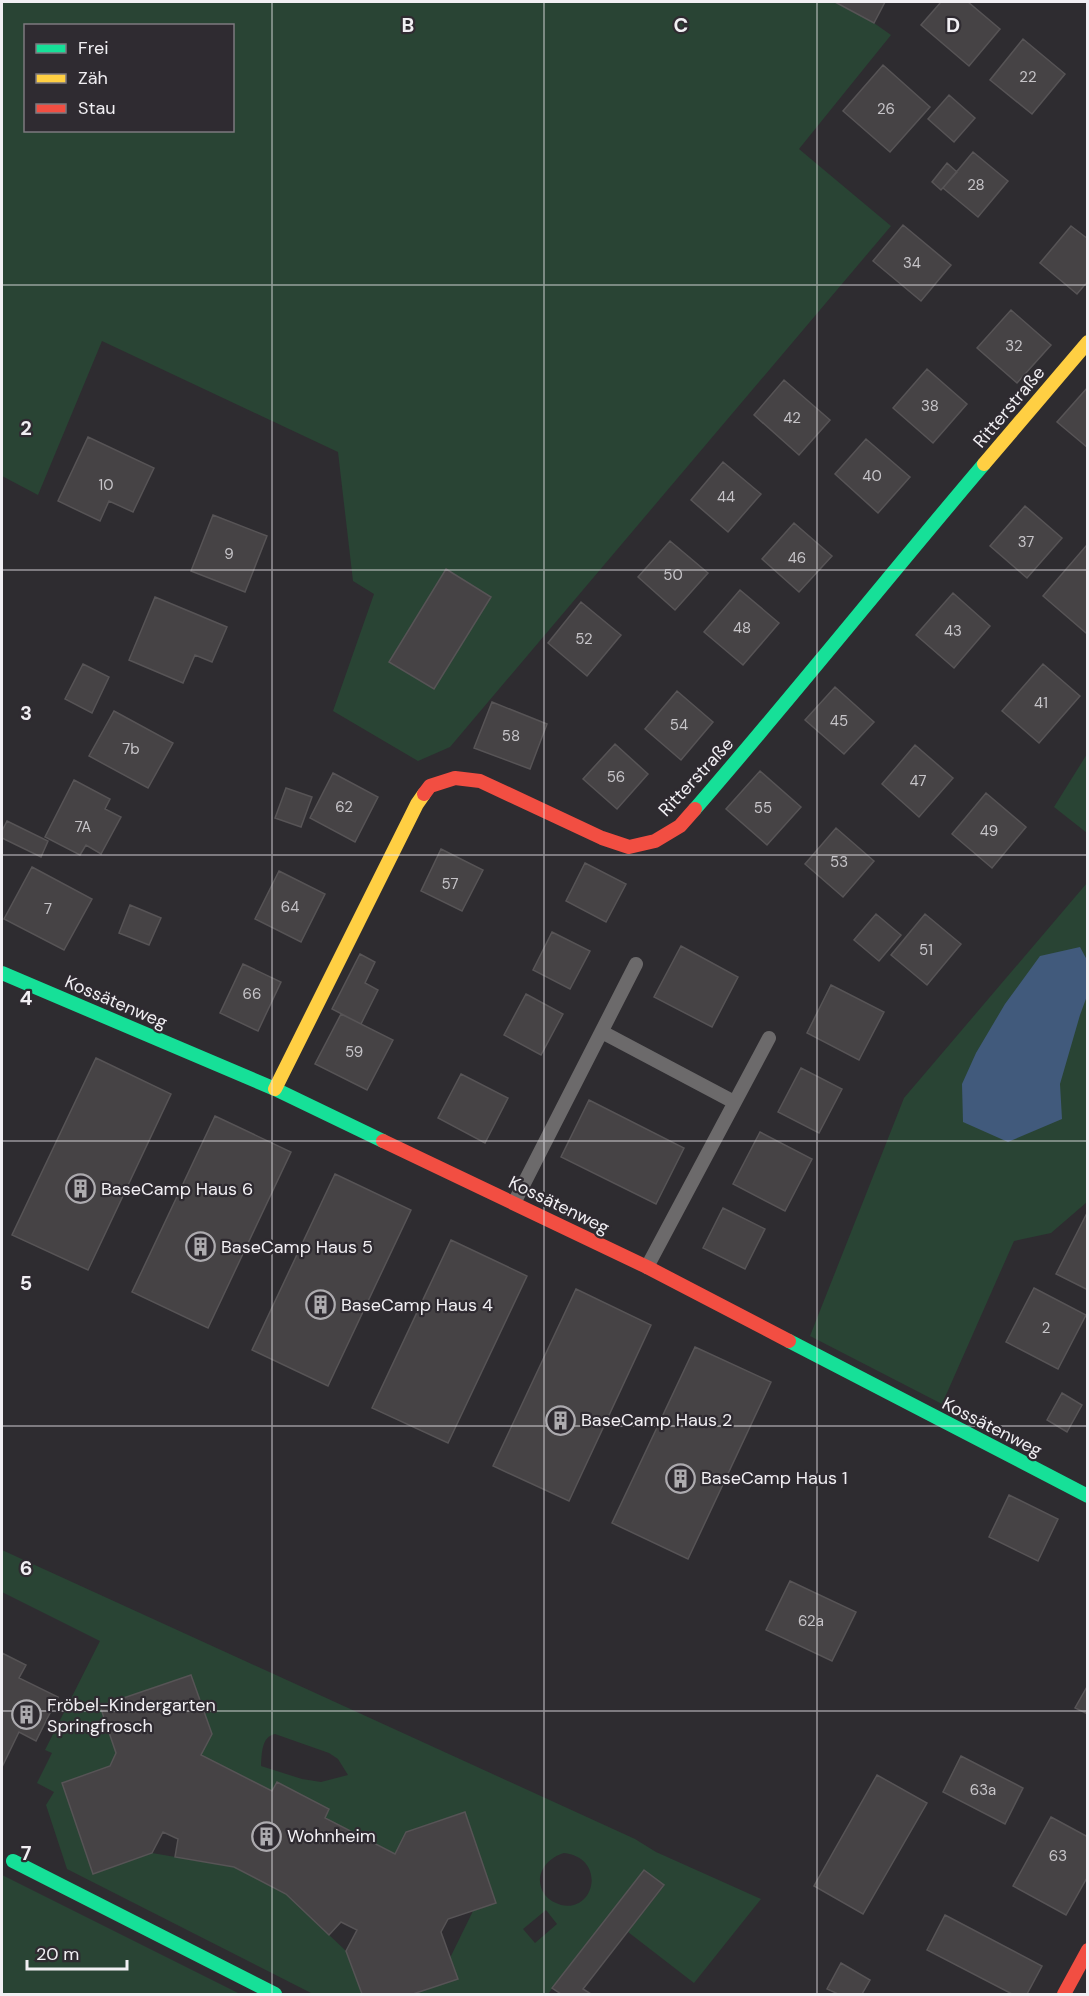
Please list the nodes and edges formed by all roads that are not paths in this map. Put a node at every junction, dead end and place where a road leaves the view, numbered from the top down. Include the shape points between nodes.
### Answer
1 (1088, 342) edge
2 (636, 964) dead end
3 (2, 973) edge
4 (602, 1032) junction
5 (769, 1038) dead end
6 (275, 1089) junction
7 (734, 1102) junction
8 (514, 1203) junction
9 (647, 1267) junction
10 (1088, 1496) edge
11 (13, 1861) dead end
12 (1088, 1950) edge
13 (275, 1995) edge
14 (1064, 1995) edge

1 - 6 street, Ritterstraße via 680,826 655,842 630,847 602,838 480,781 455,778 430,786 417,804
2 - 4 lane
3 - 6 street, Kossätenweg
4 - 7 lane
4 - 8 lane
5 - 7 lane
6 - 8 street, Kossätenweg
7 - 9 lane
8 - 9 street, Kossätenweg
9 - 10 street, Kossätenweg
11 - 13 street
12 - 14 street

